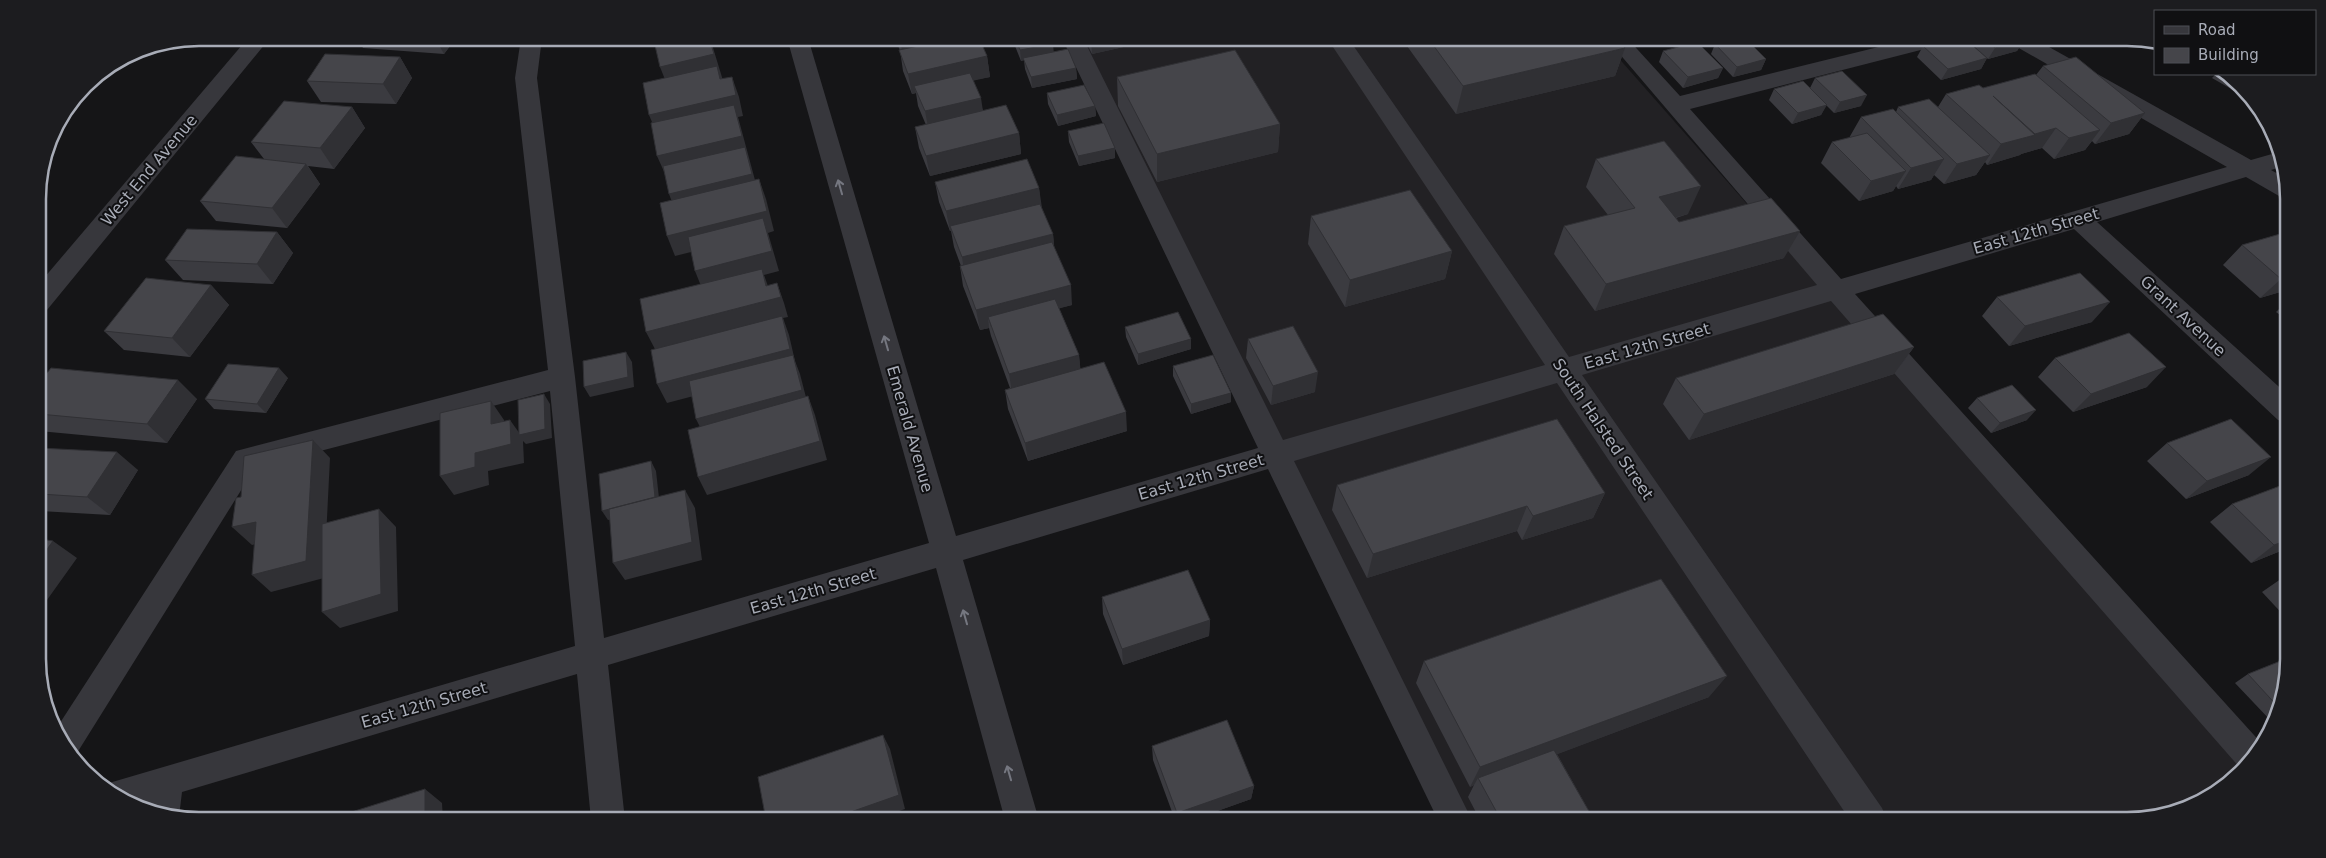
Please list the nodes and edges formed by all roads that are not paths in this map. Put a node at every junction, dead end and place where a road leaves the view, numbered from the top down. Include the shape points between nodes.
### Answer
1 (253, 46) edge
2 (530, 46) edge
3 (798, 46) edge
4 (1076, 46) edge
5 (1342, 46) edge
6 (1623, 46) edge
7 (1908, 46) edge
8 (2032, 46) edge
9 (1675, 105) junction
10 (2275, 161) edge
11 (2250, 169) junction
12 (2279, 185) edge
13 (2079, 219) junction
14 (1836, 290) junction
15 (47, 293) edge
16 (1563, 370) junction
17 (562, 377) junction
18 (2280, 405) edge
19 (1276, 455) junction
20 (946, 552) junction
21 (592, 656) junction
22 (69, 738) edge
23 (2247, 753) edge
24 (166, 781) junction
25 (126, 793) edge
26 (164, 808) edge
27 (1451, 811) edge
28 (1864, 811) edge
29 (607, 812) edge
30 (1020, 812) edge

1 - 15 street, West End Avenue
2 - 17 street via 526,78
20 -> 3 street, Emerald Avenue
4 - 19 street
5 - 16 street, South Halsted Street
6 - 9 street
7 - 9 street
8 - 11 street
9 - 14 street
10 - 11 street, East 12th Street
11 - 12 street
11 - 13 street, East 12th Street
13 - 14 street, East 12th Street
13 - 18 street, Grant Avenue
14 - 16 street, East 12th Street
14 - 23 street
16 - 19 street, East 12th Street
16 - 28 street, South Halsted Street
17 - 21 street
17 - 22 street via 246,459
19 - 20 street, East 12th Street
19 - 27 street
20 - 21 street, East 12th Street
30 -> 20 street, Emerald Avenue
21 - 24 street, East 12th Street
21 - 29 street
24 - 25 street, East 12th Street
24 - 26 street

